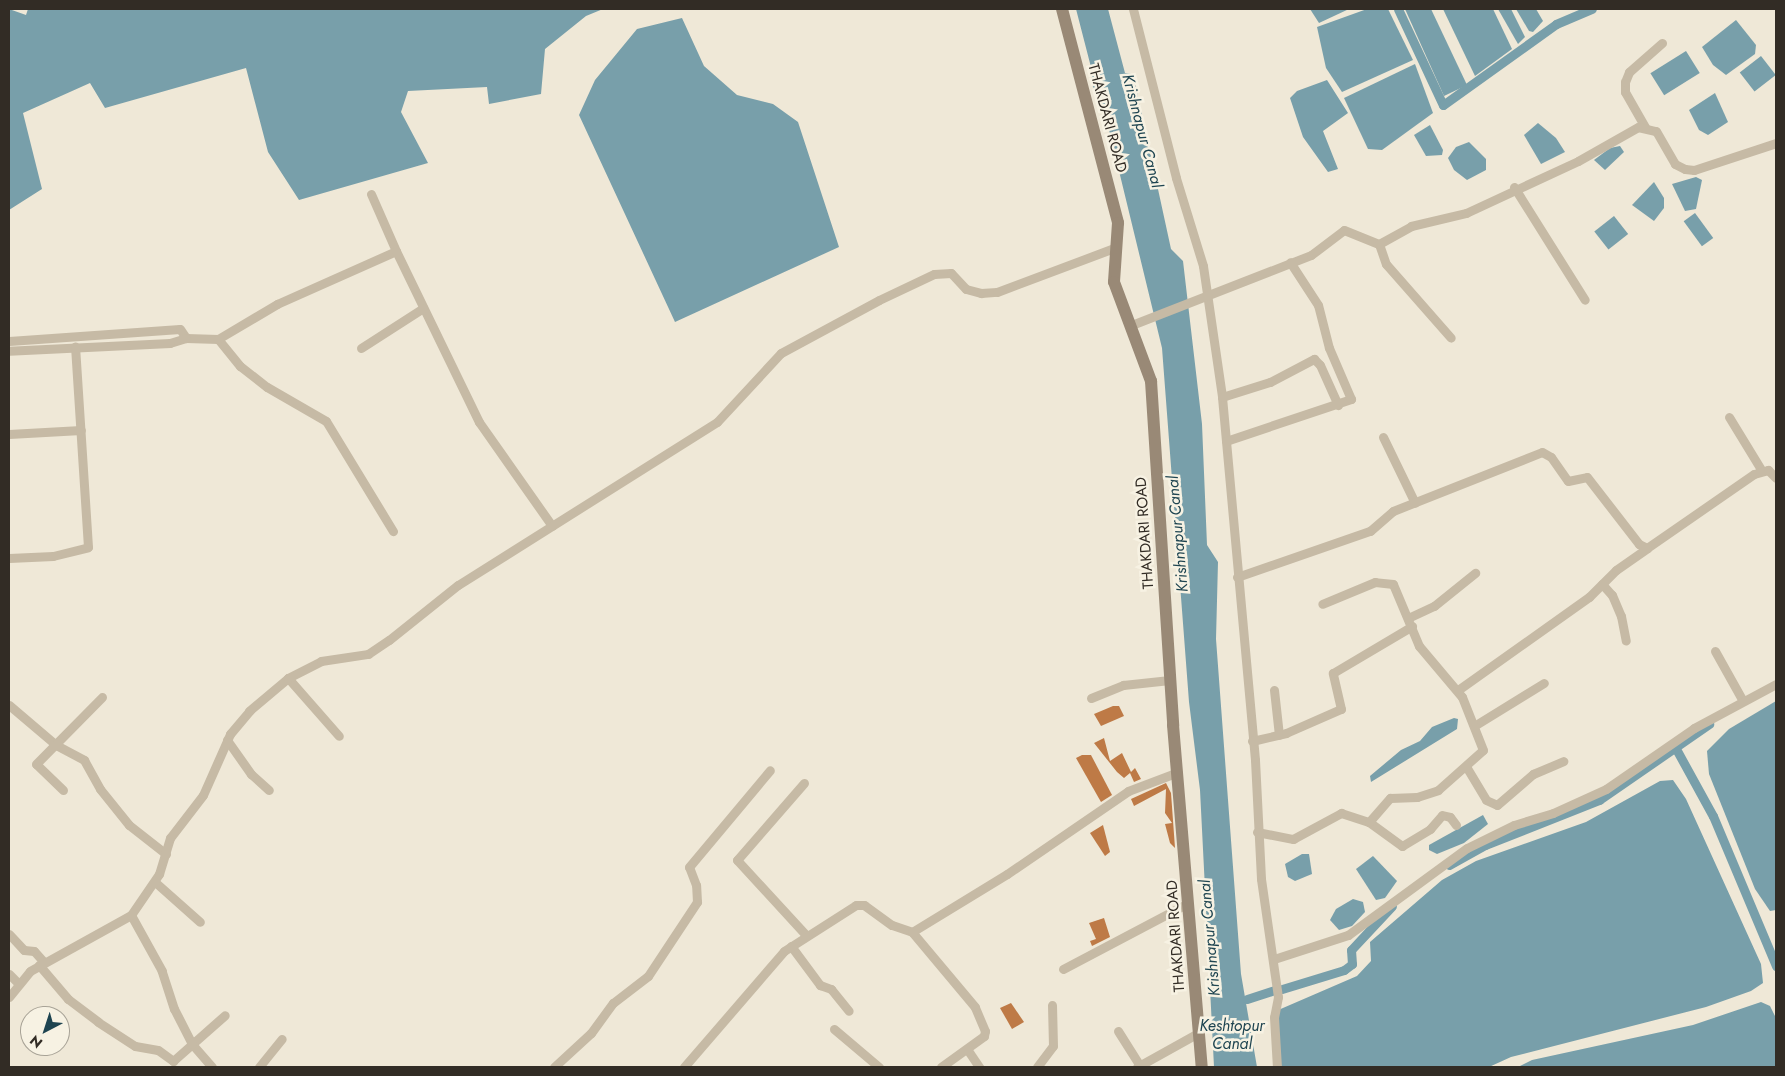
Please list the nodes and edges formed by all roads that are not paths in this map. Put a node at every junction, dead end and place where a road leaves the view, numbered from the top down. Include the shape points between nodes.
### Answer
1 (1062, 9) edge
2 (1134, 9) edge
3 (1662, 43) dead end
4 (1645, 127) junction
5 (1776, 143) edge
6 (1514, 187) junction
7 (371, 194) dead end
8 (1379, 244) junction
9 (1114, 248) junction
10 (396, 251) junction
11 (1290, 262) junction
12 (1205, 296) junction
13 (1585, 300) dead end
14 (423, 308) junction
15 (1129, 326) junction
16 (186, 338) junction
17 (1451, 338) dead end
18 (218, 339) junction
19 (9, 342) edge
20 (75, 346) junction
21 (361, 348) dead end
22 (9, 351) edge
23 (1222, 397) junction
24 (1338, 405) junction
25 (1728, 417) dead end
26 (81, 430) junction
27 (9, 434) edge
28 (1383, 437) dead end
29 (1226, 441) junction
30 (1762, 471) junction
31 (1776, 478) edge
32 (1415, 504) junction
33 (552, 526) junction
34 (393, 531) dead end
35 (1647, 548) junction
36 (9, 558) edge
37 (1475, 573) dead end
38 (1237, 577) junction
39 (1602, 584) junction
40 (1322, 604) dead end
41 (1410, 622) junction
42 (1626, 641) dead end
43 (1715, 651) dead end
44 (288, 678) junction
45 (1170, 680) junction
46 (1544, 683) dead end
47 (1776, 684) edge
48 (1274, 690) dead end
49 (1458, 690) junction
50 (102, 697) dead end
51 (1092, 698) dead end
52 (1743, 701) junction
53 (9, 705) edge
54 (1474, 726) junction
55 (1279, 735) junction
56 (339, 736) dead end
57 (227, 740) junction
58 (1252, 741) junction
59 (56, 745) junction
60 (1563, 761) dead end
61 (1467, 768) junction
62 (770, 770) dead end
63 (1178, 772) junction
64 (804, 783) dead end
65 (63, 790) dead end
66 (269, 790) dead end
67 (1369, 822) junction
68 (1456, 825) dead end
69 (1257, 832) junction
70 (166, 854) junction
71 (154, 882) junction
72 (1188, 903) junction
73 (131, 915) junction
74 (200, 922) dead end
75 (912, 932) junction
76 (9, 934) edge
77 (806, 935) junction
78 (790, 946) junction
79 (1274, 959) junction
80 (42, 963) junction
81 (1063, 969) dead end
82 (9, 974) edge
83 (19, 984) junction
84 (9, 997) edge
85 (1052, 1005) dead end
86 (849, 1011) dead end
87 (226, 1015) dead end
88 (834, 1029) dead end
89 (1118, 1031) dead end
90 (1200, 1032) junction
91 (282, 1039) dead end
92 (192, 1044) junction
93 (967, 1048) junction
94 (1139, 1066) edge
95 (212, 1067) edge
96 (259, 1067) edge
97 (554, 1067) edge
98 (684, 1067) edge
99 (879, 1067) edge
100 (941, 1067) edge
101 (979, 1067) edge
102 (1037, 1067) edge
103 (1202, 1067) edge
104 (1277, 1067) edge

1 - 9 street, THAKDARI ROAD via 1118,223
2 - 12 street via 1176,178 1203,266
3 - 4 street via 1629,72 1625,82 1625,92
4 - 5 street via 1656,130 1675,164 1685,169 1694,170
4 - 6 street via 1625,134 1578,161
6 - 8 street via 1466,212 1411,226
6 - 13 street
7 - 10 street
8 - 11 street via 1344,230 1311,255
8 - 17 street via 1386,264
9 - 15 street, THAKDARI ROAD via 1114,282
9 - 33 street via 997,292 966,289 951,273 934,274 905,286 781,353 717,422
10 - 14 street
10 - 18 street via 277,304
11 - 12 street
11 - 24 street via 1318,304 1329,348 1349,389 1351,399
12 - 15 street
12 - 23 street
14 - 21 street
14 - 33 street via 479,422
15 - 45 street, THAKDARI ROAD via 1151,381
16 - 18 street
16 - 19 street via 180,329
16 - 20 street via 170,343
18 - 34 street via 240,366 267,387 326,421
20 - 22 street
20 - 26 street
23 - 24 street via 1270,382 1314,359 1320,365
23 - 29 street
24 - 29 street
25 - 30 street
26 - 27 street
26 - 36 street via 88,547 53,556
28 - 32 street
29 - 38 street
30 - 31 street via 1768,470
30 - 35 street
32 - 35 street via 1535,454 1547,453 1568,481 1587,477 1639,544
32 - 38 street via 1393,511 1370,531
33 - 44 street via 458,585 368,654 321,661
35 - 39 street
37 - 41 street
38 - 58 street
39 - 42 street via 1612,595 1622,616
39 - 49 street
40 - 41 street via 1388,581 1397,591
41 - 49 street via 1431,662
41 - 55 street via 1333,674 1341,709
43 - 52 street
44 - 56 street
44 - 57 street via 249,711
45 - 51 street via 1123,686
45 - 63 street, THAKDARI ROAD
46 - 54 street
47 - 52 street
48 - 55 street
49 - 54 street
50 - 59 street via 82,713
52 - 79 street via 1694,728 1606,789 1553,814 1514,825 1467,848 1348,935
53 - 59 street
54 - 61 street via 1483,750
55 - 58 street
57 - 66 street via 251,774
57 - 70 street via 203,795 170,838
58 - 69 street
59 - 65 street via 36,765
59 - 70 street via 84,760 100,790 129,825
60 - 61 street via 1532,774 1496,805 1486,800
61 - 67 street via 1429,795 1390,798
62 - 97 street via 689,867 696,885 696,902 648,976 613,1003 592,1033
63 - 72 street, THAKDARI ROAD
63 - 75 street via 1128,792 1008,874
64 - 77 street via 737,860
67 - 68 street via 1402,846 1430,829 1442,816 1450,817
67 - 69 street via 1341,813 1293,839
69 - 79 street
70 - 71 street
71 - 73 street
71 - 74 street
72 - 81 street
72 - 90 street, THAKDARI ROAD
73 - 80 street
73 - 92 street via 162,971 174,1009
75 - 77 street via 892,925 861,904
75 - 93 street via 975,1007 985,1034
76 - 80 street via 24,950 34,951
77 - 78 street
78 - 86 street via 820,985 831,989
78 - 98 street
79 - 104 street
80 - 83 street
80 - 92 street via 76,1007 135,1046 158,1050 174,1061
82 - 83 street
83 - 84 street
85 - 102 street via 1053,1046
87 - 92 street
88 - 99 street
89 - 94 street
90 - 94 street
90 - 103 street, THAKDARI ROAD
91 - 96 street
92 - 95 street
93 - 100 street
93 - 101 street

